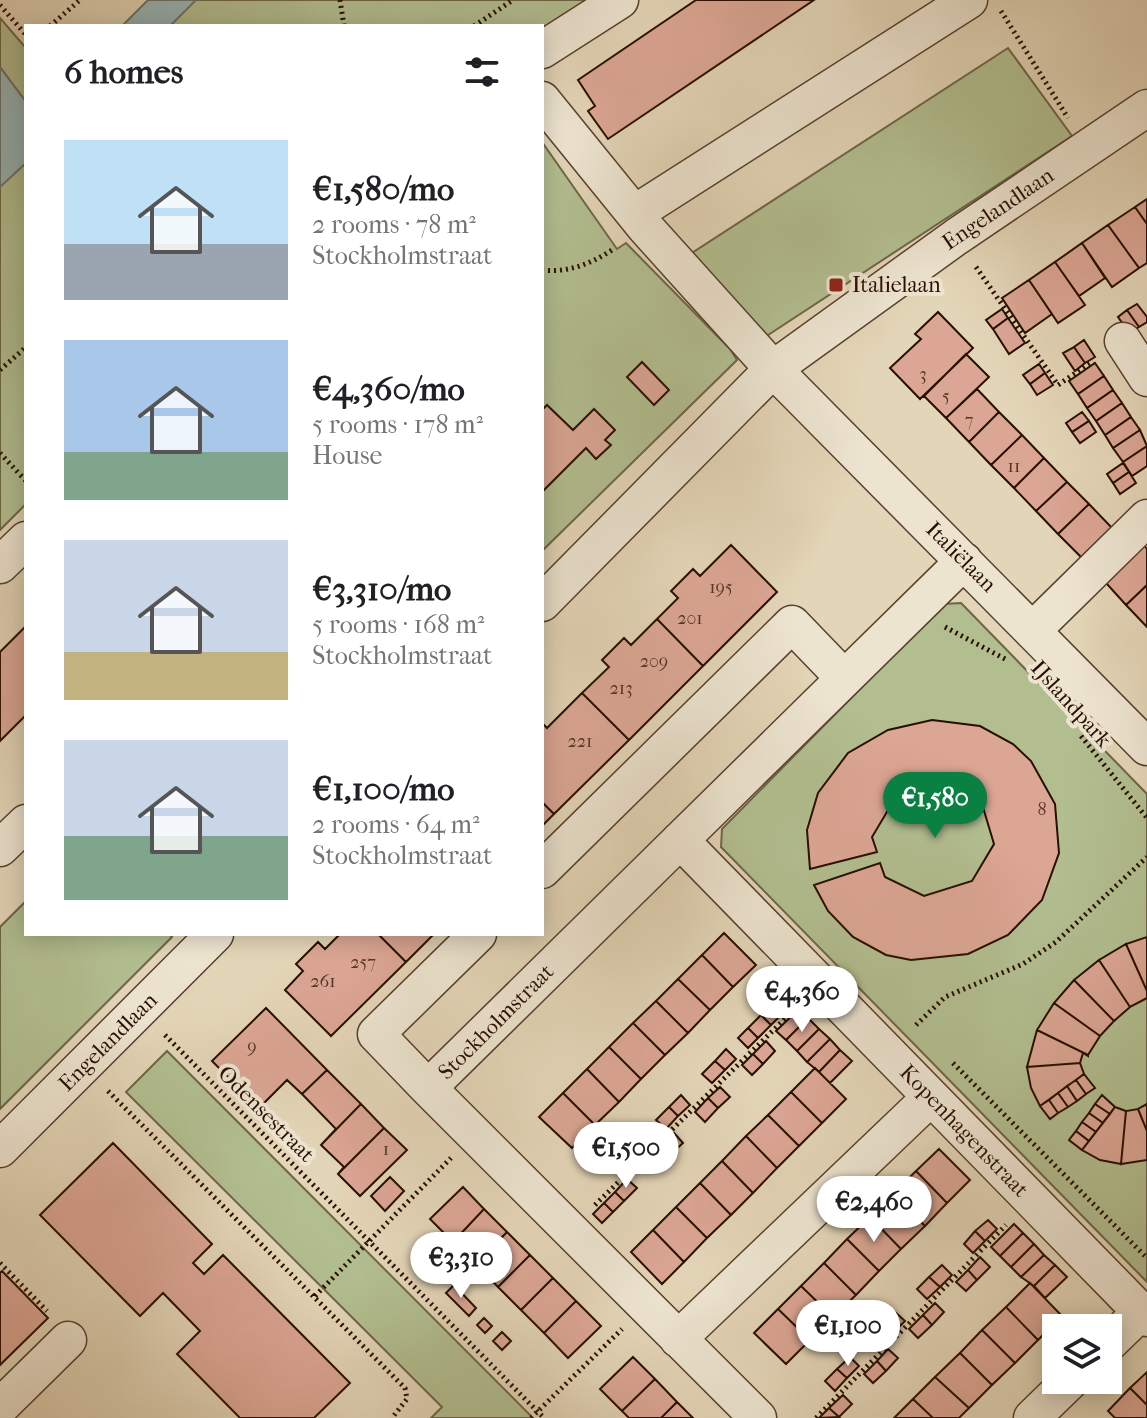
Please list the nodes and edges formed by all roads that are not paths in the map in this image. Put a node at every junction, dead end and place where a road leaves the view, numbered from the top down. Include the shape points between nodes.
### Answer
1 (620, 0) edge
2 (969, 0) edge
3 (544, 49) edge
4 (544, 102) edge
5 (1147, 108) edge
6 (641, 220) junction
7 (1123, 341) road end
8 (773, 369) junction
9 (1147, 378) edge
10 (1147, 518) edge
11 (24, 542) edge
12 (964, 561) junction
13 (0, 565) edge
14 (544, 601) edge
15 (1034, 629) junction
16 (844, 678) junction
17 (1147, 747) edge
18 (24, 825) edge
19 (680, 840) junction
20 (0, 848) edge
21 (544, 868) edge
22 (213, 936) edge
23 (476, 936) edge
24 (428, 1088) junction
25 (931, 1097) junction
26 (0, 1149) edge
27 (1144, 1315) edge
28 (1122, 1333) edge
29 (678, 1339) junction
30 (68, 1340) road end
31 (1057, 1394) edge
32 (0, 1407) edge
33 (758, 1418) edge
34 (1032, 1418) edge

1 - 3 street
2 - 6 street
4 - 6 street
5 - 8 street, Engelandlaan
6 - 8 street
7 - 9 street
8 - 12 street, Italiëlaan
8 - 14 street, Engelandlaan
10 - 15 street
11 - 13 street
12 - 15 street, Italiëlaan
12 - 16 street, Stockholmstraat
15 - 17 street, Italiëlaan
16 - 19 street, Stockholmstraat
16 - 21 street via 792,624
18 - 20 street
19 - 24 street, Stockholmstraat
19 - 25 street, Kopenhagenstraat
22 - 26 street, Engelandlaan
23 - 24 street via 376,1034
24 - 29 street, Stockholmstraat
25 - 27 street, Kopenhagenstraat
25 - 29 street
27 - 28 street
29 - 33 street, Stockholmstraat
30 - 32 street
31 - 34 street

